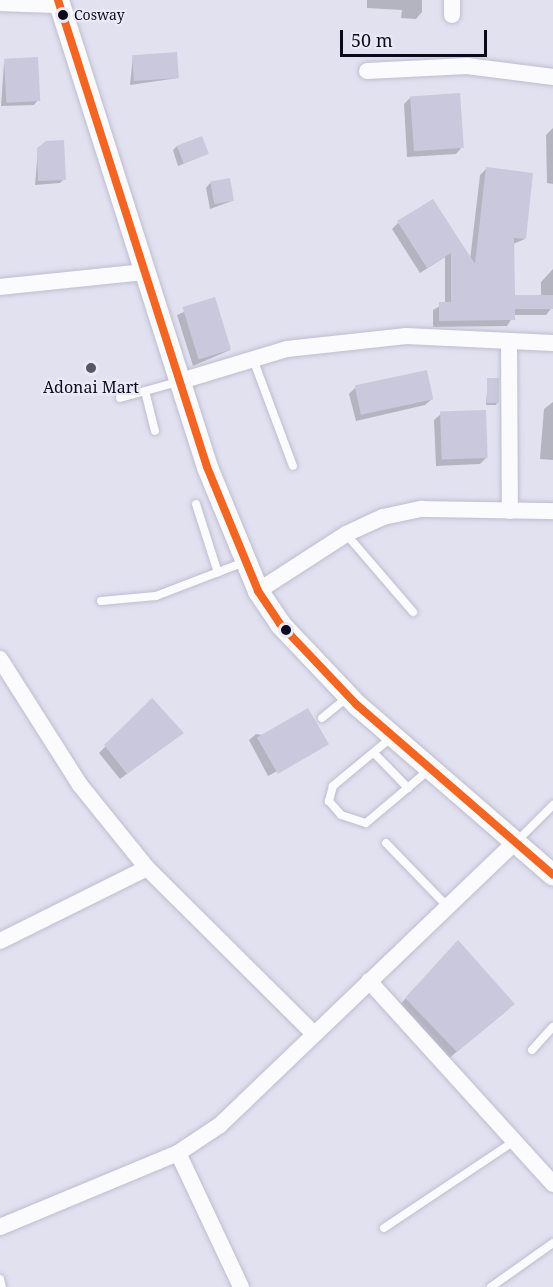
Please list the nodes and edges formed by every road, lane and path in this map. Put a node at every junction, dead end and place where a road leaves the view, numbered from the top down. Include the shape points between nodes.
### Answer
1 (0, 0) edge
2 (61, 1) edge
3 (367, 71) dead end
4 (553, 77) edge
5 (146, 272) junction
6 (0, 287) edge
7 (509, 341) junction
8 (553, 343) edge
9 (253, 360) junction
10 (181, 381) junction
11 (145, 391) junction
12 (120, 398) dead end
13 (155, 431) dead end
14 (293, 466) dead end
15 (196, 504) dead end
16 (510, 511) junction
17 (553, 512) edge
18 (346, 534) junction
19 (245, 562) junction
20 (218, 573) junction
21 (258, 591) junction
22 (101, 601) dead end
23 (413, 612) dead end
24 (0, 659) edge
25 (349, 696) junction
26 (322, 718) dead end
27 (392, 737) junction
28 (374, 753) junction
29 (430, 770) junction
30 (408, 788) junction
31 (553, 806) edge
32 (386, 843) dead end
33 (513, 844) junction
34 (147, 868) junction
35 (553, 875) edge
36 (447, 906) junction
37 (0, 941) edge
38 (369, 981) junction
39 (553, 1027) edge
40 (312, 1032) junction
41 (532, 1050) dead end
42 (516, 1139) junction
43 (178, 1153) junction
44 (553, 1184) edge
45 (0, 1227) edge
46 (384, 1228) dead end
47 (553, 1243) edge
48 (0, 1279) edge
49 (2, 1287) edge
50 (241, 1287) edge
51 (491, 1287) edge

1 - 2 street
2 - 5 street
3 - 4 street via 467,66
5 - 6 street
5 - 10 street
7 - 8 street
7 - 9 street via 406,336 287,350
7 - 16 street
9 - 10 street
9 - 14 lane
10 - 11 lane
10 - 19 street
11 - 12 lane
11 - 13 lane
15 - 20 lane
16 - 17 street
16 - 18 street via 422,509 383,517
18 - 21 street
18 - 23 lane
19 - 20 lane
19 - 21 street
20 - 22 lane via 156,596
21 - 25 street via 280,624
24 - 34 street via 80,785
25 - 26 lane
25 - 27 street
27 - 28 lane
27 - 29 street
28 - 30 lane
28 - 30 lane via 333,786 333,808 352,823 366,823
29 - 30 lane
29 - 33 street
31 - 33 lane
32 - 36 lane
33 - 35 street
33 - 36 street
34 - 37 street
34 - 40 street
36 - 38 street
38 - 40 street
38 - 42 street
39 - 41 lane
40 - 43 street via 265,1086
42 - 44 street
42 - 46 lane
43 - 45 street
43 - 50 street
47 - 51 lane
48 - 49 lane

